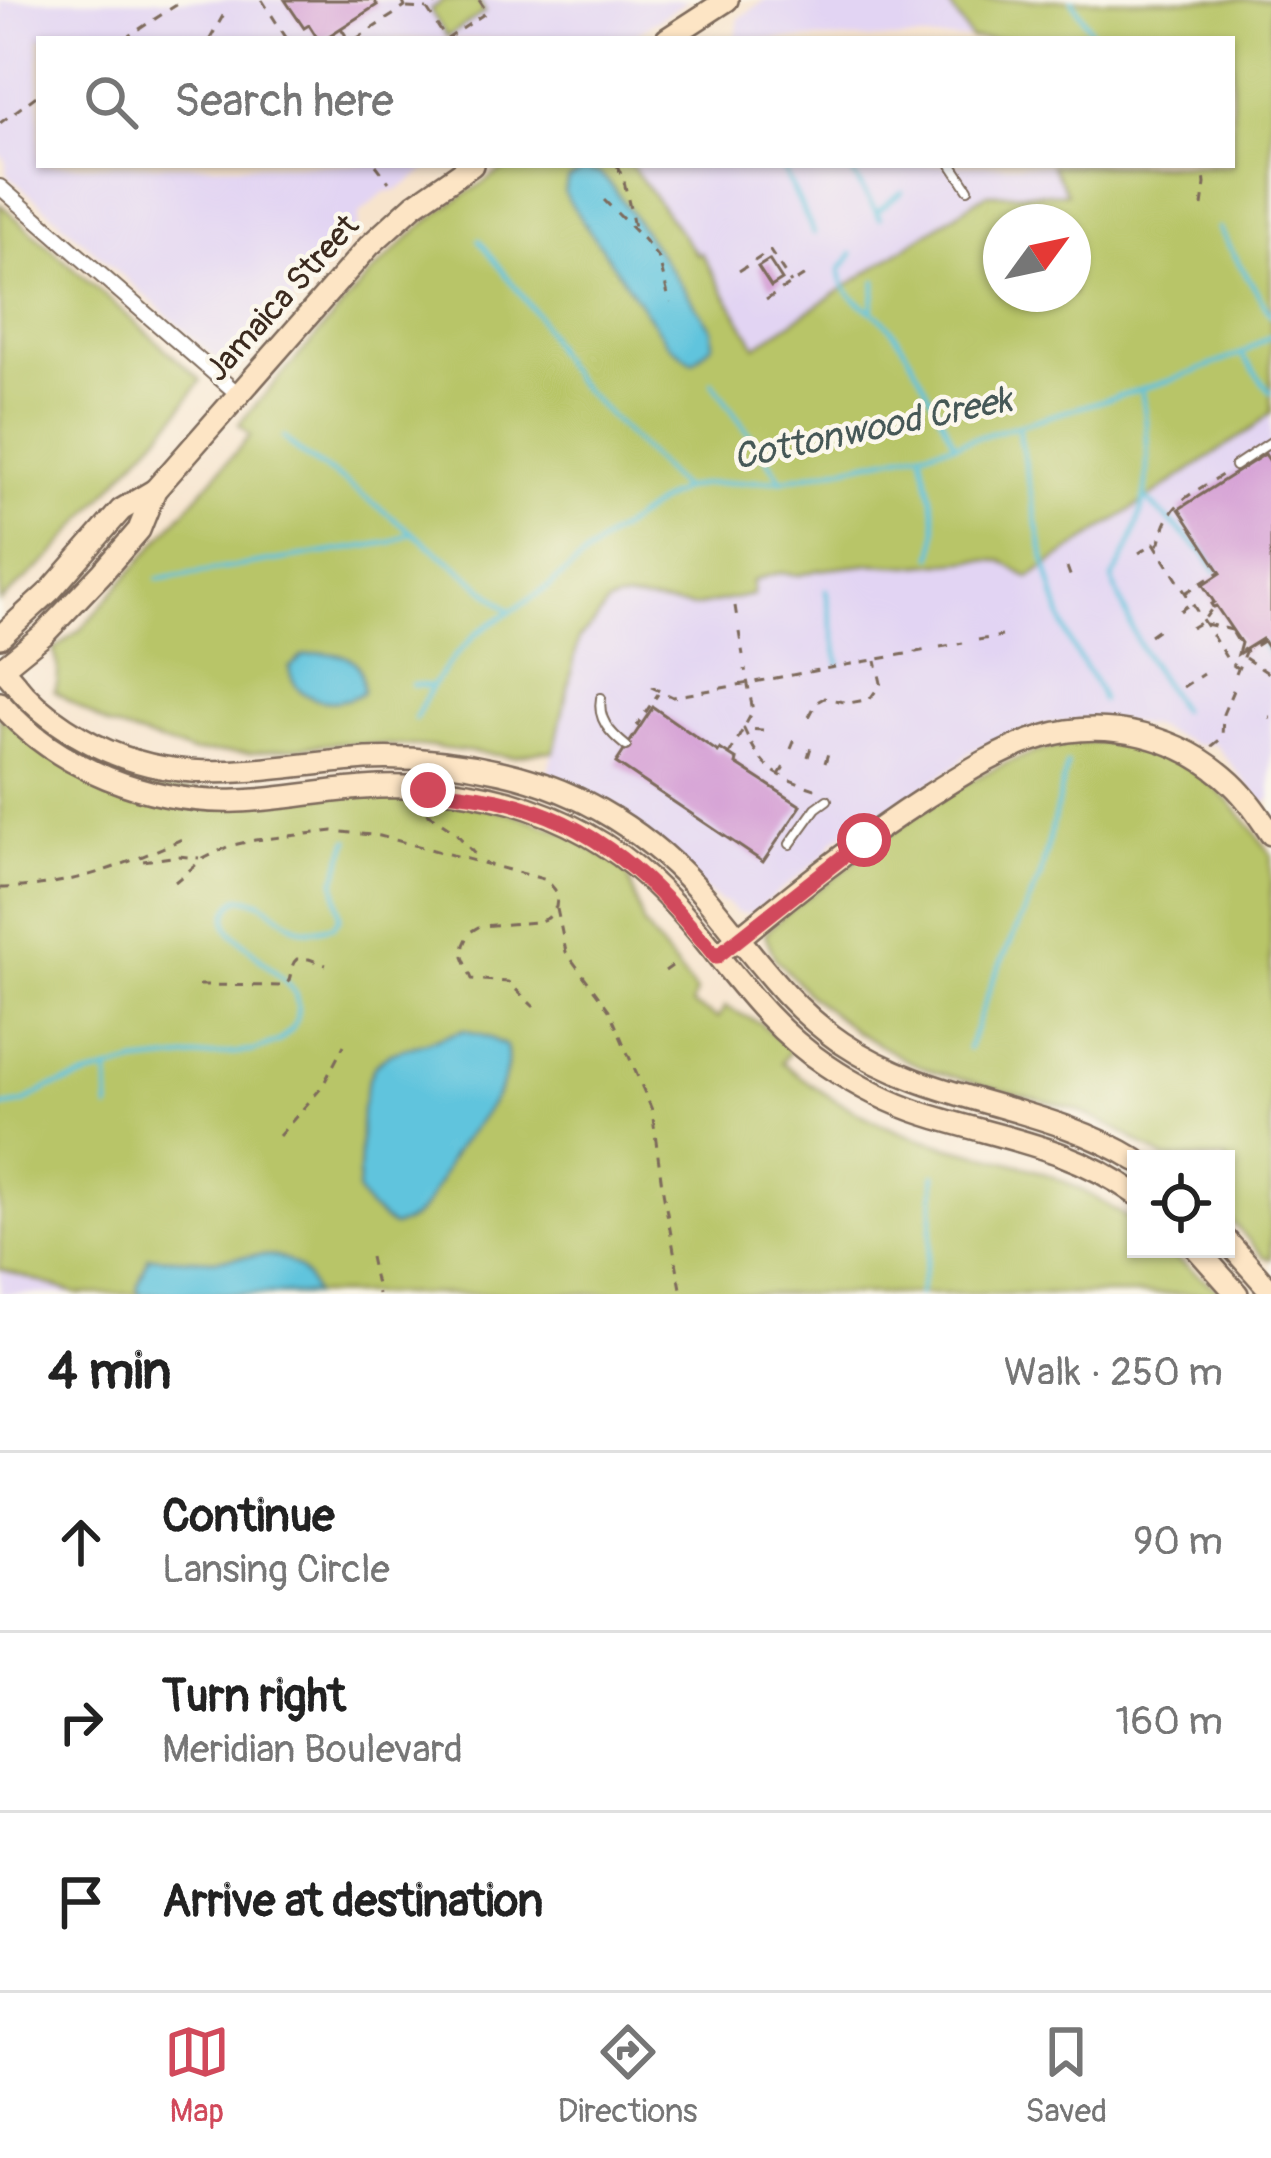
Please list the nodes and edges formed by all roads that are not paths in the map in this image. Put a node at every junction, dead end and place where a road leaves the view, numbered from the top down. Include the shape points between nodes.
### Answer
1 (727, 0) edge
2 (672, 36) edge
3 (468, 168) edge
4 (954, 168) edge
5 (0, 187) edge
6 (968, 189) dead end
7 (238, 394) junction
8 (1271, 442) edge
9 (1232, 468) road end
10 (155, 490) junction
11 (0, 637) edge
12 (1, 668) edge
13 (601, 698) dead end
14 (0, 703) edge
15 (626, 746) dead end
16 (827, 800) dead end
17 (1271, 834) edge
18 (790, 844) dead end
19 (738, 939) junction
20 (716, 957) junction
21 (1127, 1155) edge
22 (1127, 1188) edge
23 (1235, 1250) edge
24 (1205, 1258) edge
25 (1269, 1290) edge
26 (1237, 1294) edge

1 - 2 main road
3 - 7 main road, Jamaica Street via 375,239
4 - 6 lane
5 - 7 street
7 - 10 main road, Jamaica Street
8 - 9 lane
10 - 11 main road, Jamaica Street via 121,509
10 - 12 main road, Jamaica Street via 139,530 101,574
12 - 19 main road via 66,728 139,762 235,773 405,759 544,785 647,841
13 - 15 lane via 602,718
14 - 20 main road via 71,760 173,797 244,801 402,787 532,810 629,863
16 - 18 lane
17 - 19 main road via 1229,781 1182,748 1126,732 1057,733 1003,753 916,804
19 - 20 main road
19 - 21 main road via 804,1013 880,1066 1072,1127
20 - 22 main road via 783,1032 861,1087 1055,1150
23 - 25 main road
24 - 26 main road

